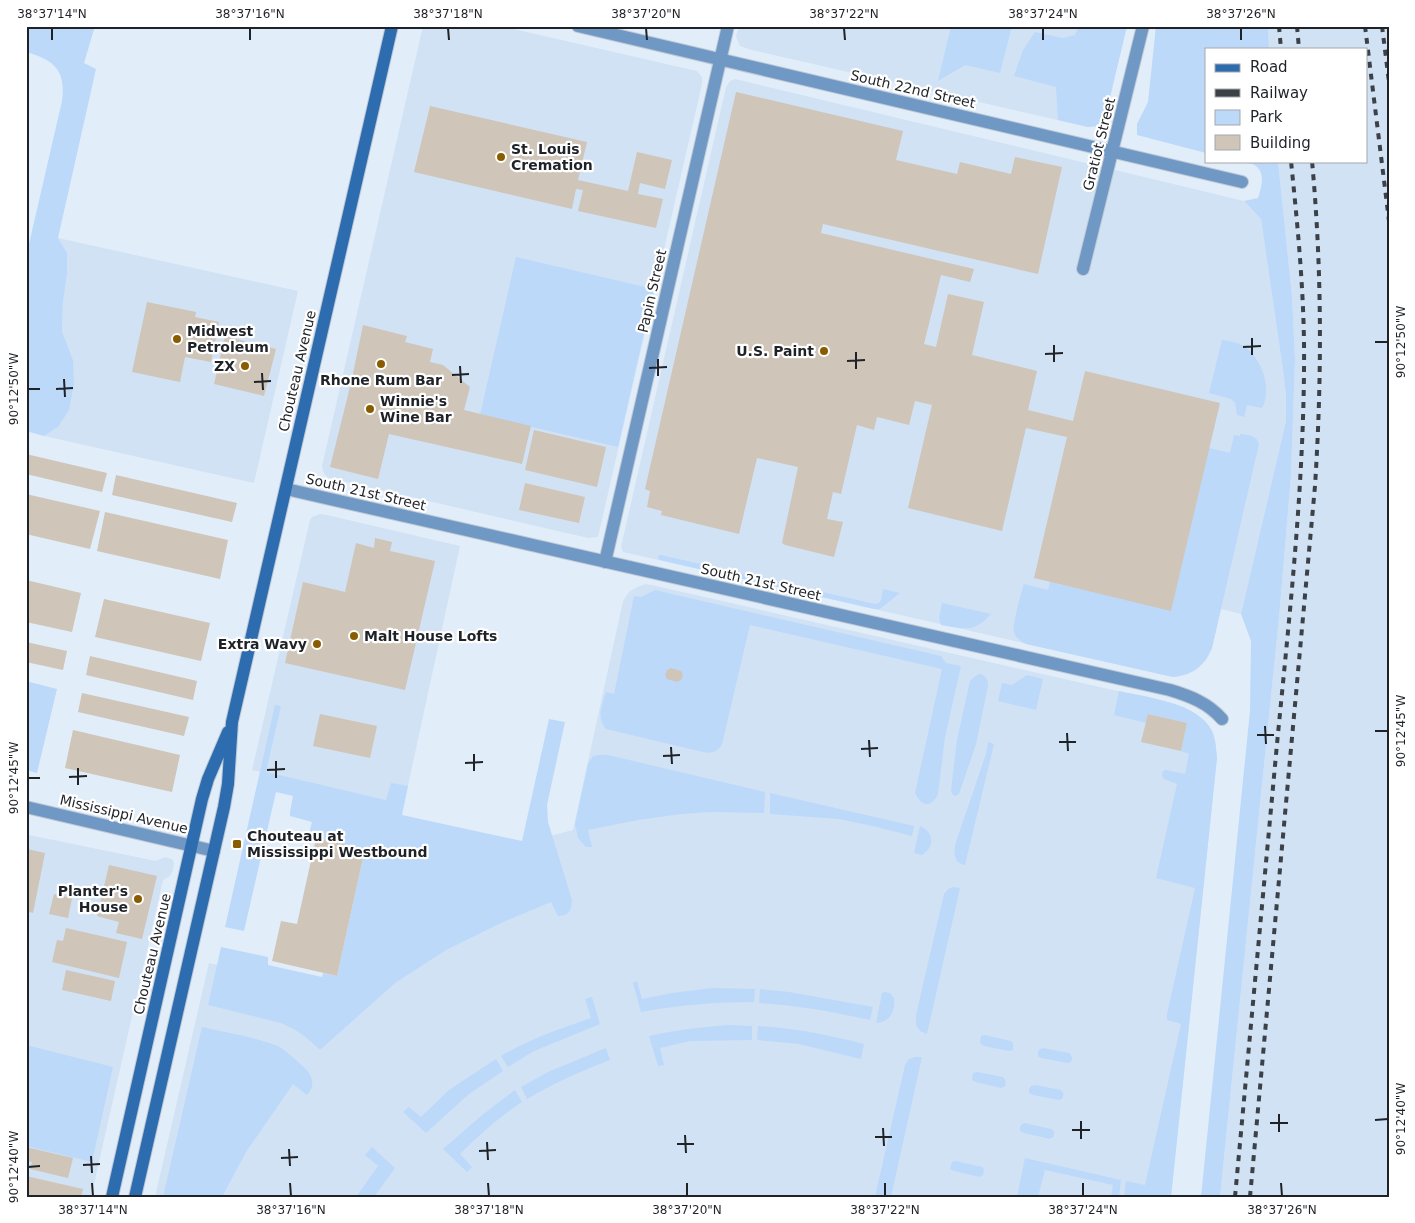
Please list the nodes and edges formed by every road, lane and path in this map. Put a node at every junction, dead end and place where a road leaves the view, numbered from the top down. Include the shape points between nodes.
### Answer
1 (392, 26) edge
2 (578, 26) edge
3 (728, 26) edge
4 (1144, 26) edge
5 (721, 60) junction
6 (1112, 152) junction
7 (1242, 182) dead end
8 (1084, 269) dead end
9 (286, 489) junction
10 (605, 562) junction
11 (1222, 719) dead end
12 (232, 722) junction
13 (26, 807) edge
14 (192, 846) junction
15 (214, 850) junction
16 (112, 1197) edge
17 (135, 1197) edge

1 - 9 main road, Chouteau Avenue
2 - 5 street, South 22nd Street
3 - 5 street, Papin Street
4 - 6 street, Gratiot Street
5 - 6 street, South 22nd Street
5 - 10 street, Papin Street
6 - 7 street, South 22nd Street
6 - 8 street, Gratiot Street
9 - 10 street, South 21st Street
9 - 12 main road, Chouteau Avenue
10 - 11 street, South 21st Street via 1170,690 1203,702
12 - 14 main road, Chouteau Avenue via 208,779
12 - 15 main road, Chouteau Avenue via 228,784
13 - 14 street, Mississippi Avenue
14 - 15 street, Mississippi Avenue
14 - 16 main road, Chouteau Avenue
15 - 17 main road, Chouteau Avenue

